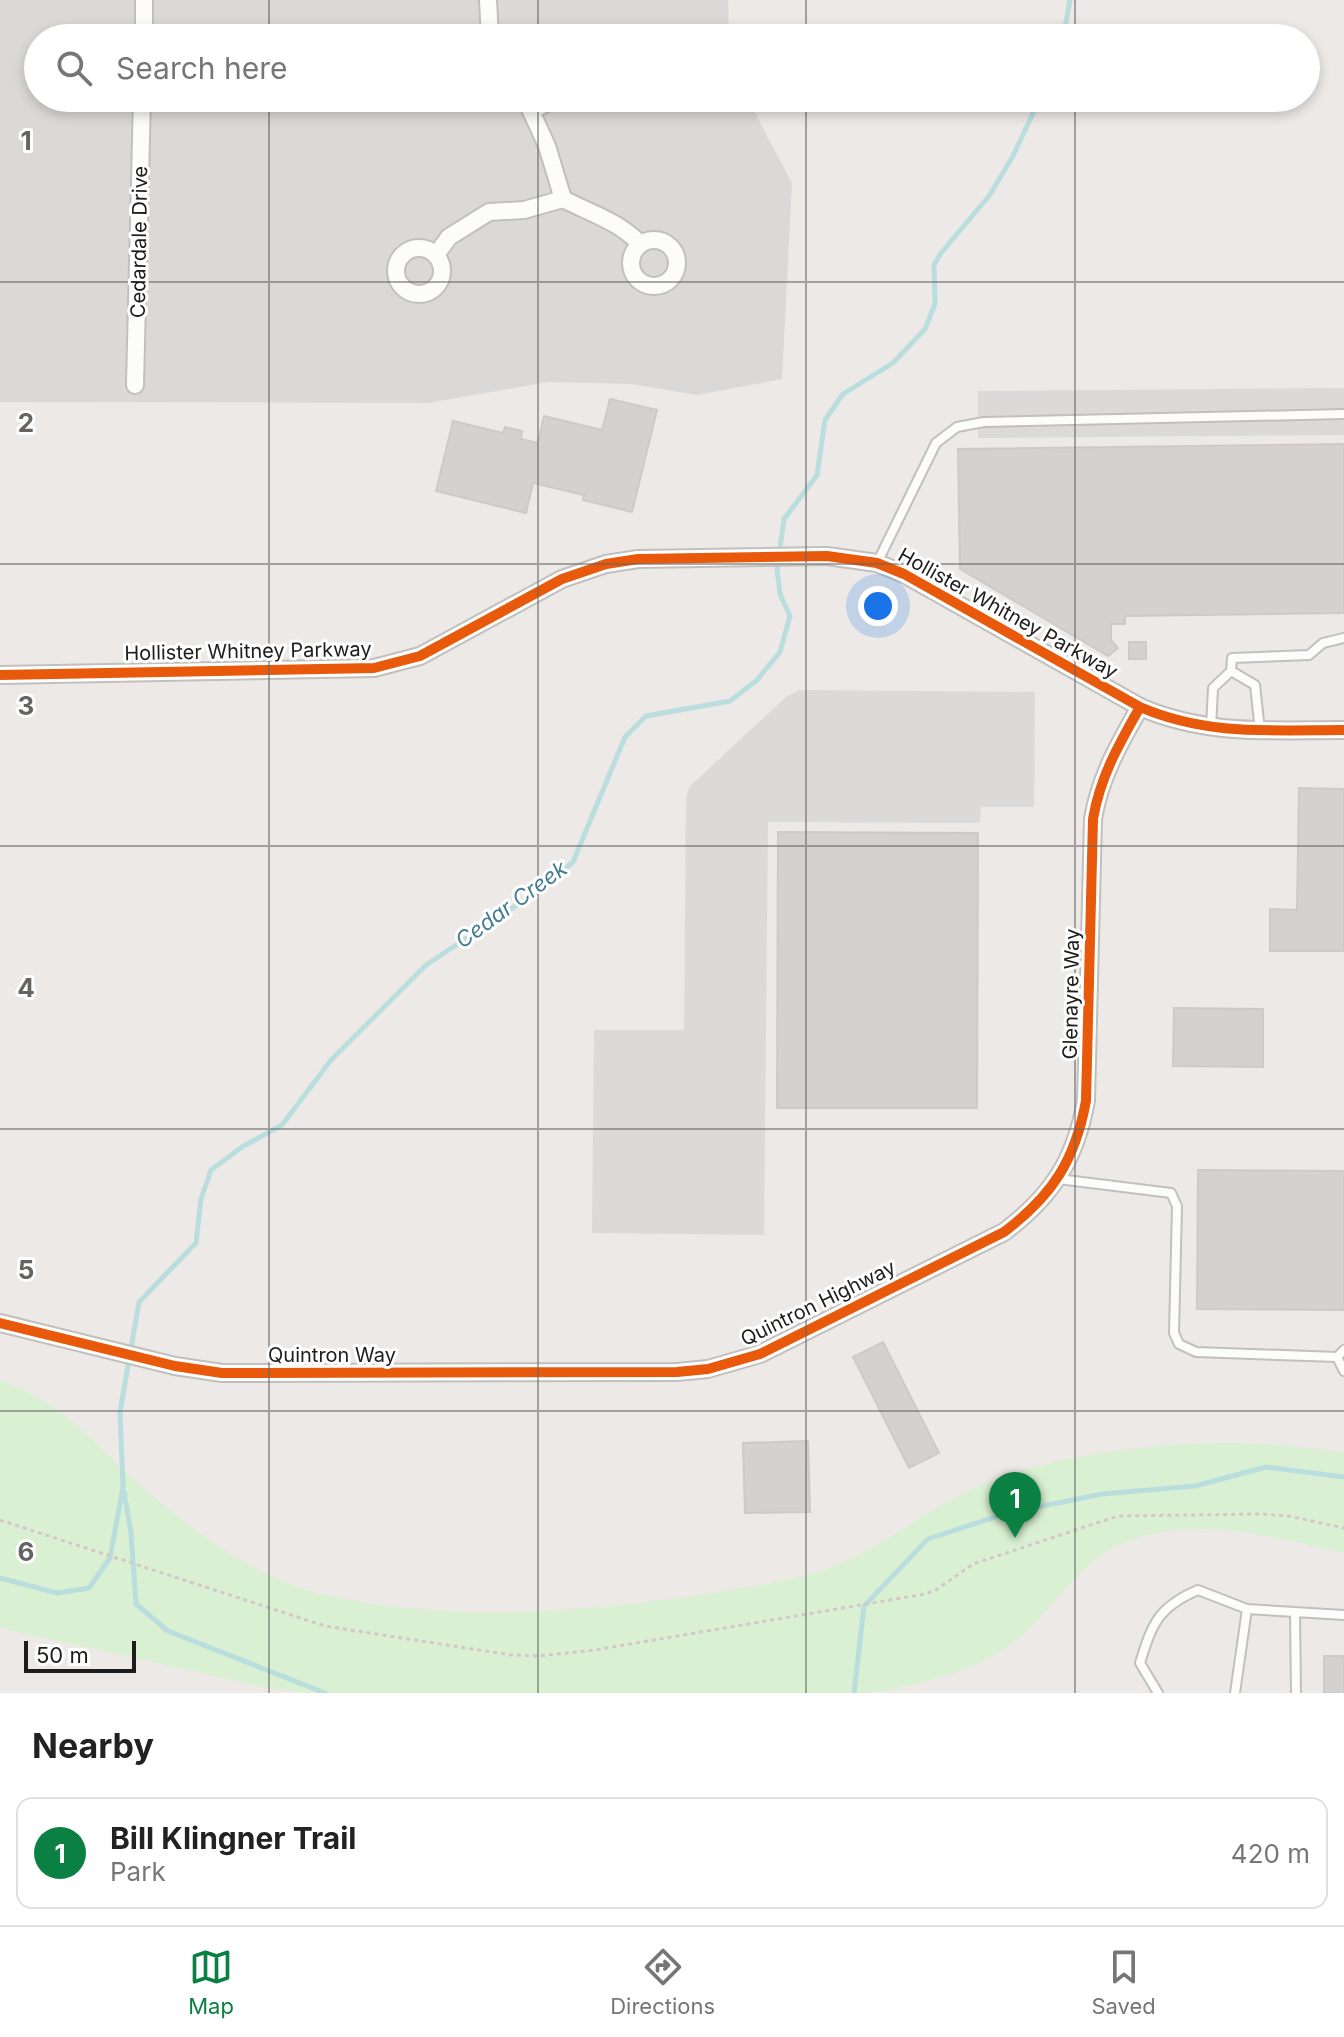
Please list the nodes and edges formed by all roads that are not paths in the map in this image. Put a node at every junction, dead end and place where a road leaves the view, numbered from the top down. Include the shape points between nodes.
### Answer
1 (144, 0) edge
2 (488, 0) edge
3 (144, 24) edge
4 (489, 24) edge
5 (142, 112) edge
6 (532, 112) edge
7 (563, 199) junction
8 (640, 244) dead end
9 (436, 255) dead end
10 (135, 385) dead end
11 (1344, 414) edge
12 (877, 563) junction
13 (1344, 638) edge
14 (1231, 671) junction
15 (0, 675) edge
16 (1140, 707) junction
17 (1211, 728) junction
18 (1344, 730) edge
19 (1260, 731) junction
20 (1058, 1179) junction
21 (975, 1246) joint
22 (0, 1323) edge
23 (1340, 1354) edge
24 (1344, 1371) edge
25 (669, 1372) joint
26 (1247, 1609) junction
27 (1295, 1612) junction
28 (1344, 1615) edge
29 (1158, 1693) edge
30 (1235, 1693) edge
31 (1296, 1693) edge

1 - 3 street
2 - 4 street
5 - 10 street, Cedardale Drive
6 - 7 street
7 - 8 street via 613,223
7 - 9 street via 524,210 489,212 449,237
11 - 12 lane via 984,422 957,427 936,443
12 - 15 street, Hollister Whitney Parkway via 827,556 606,564 562,579 420,656 374,668
12 - 16 street, Hollister Whitney Parkway
13 - 14 lane via 1323,643 1309,655 1232,658
14 - 17 lane via 1213,688
14 - 19 lane via 1255,685
16 - 17 street, Hollister Whitney Parkway
16 - 20 street, Glenayre Way via 1105,770 1095,803 1086,1101 1071,1157
17 - 19 street, Hollister Whitney Parkway
18 - 19 street, Hollister Whitney Parkway
20 - 21 street, Glenayre Way via 1025,1216
20 - 23 lane via 1171,1193 1177,1206 1174,1333 1179,1344 1196,1352
21 - 25 street, Quintron Highway via 760,1354 708,1369
22 - 25 street, Quintron Way via 222,1373
23 - 24 lane
26 - 27 lane
26 - 29 lane via 1198,1590 1176,1600 1151,1626 1140,1663
26 - 30 lane
27 - 28 lane
27 - 31 lane

